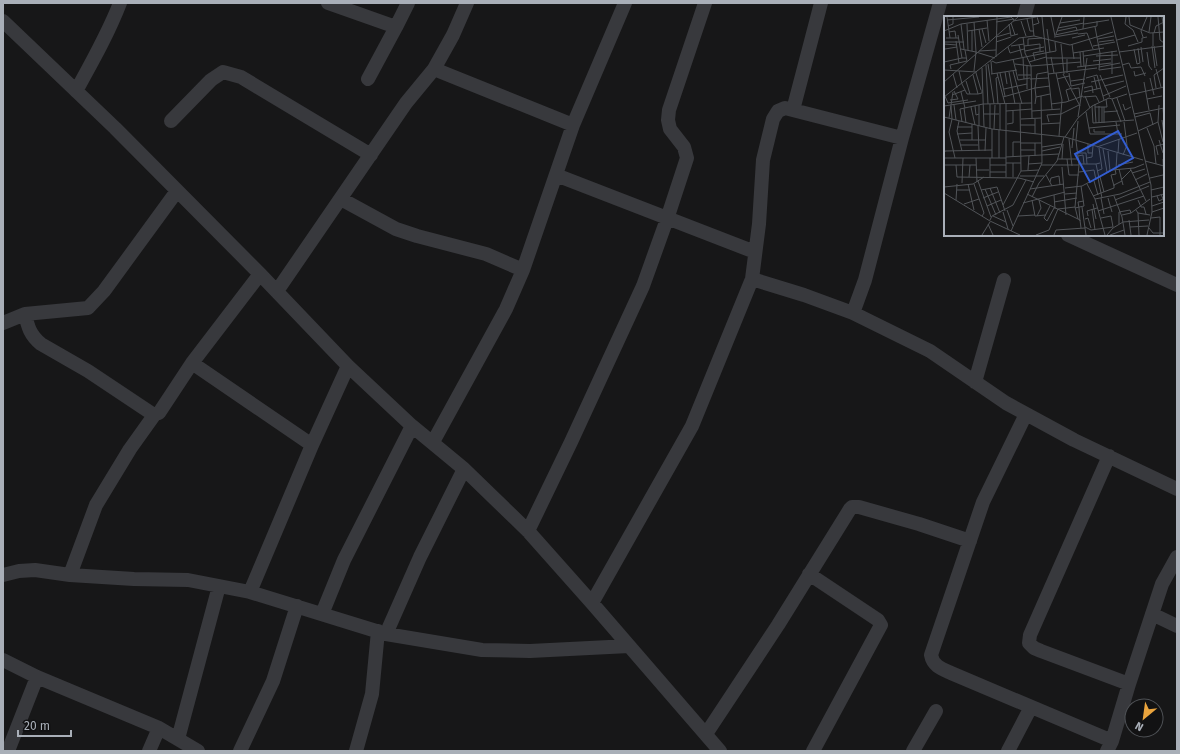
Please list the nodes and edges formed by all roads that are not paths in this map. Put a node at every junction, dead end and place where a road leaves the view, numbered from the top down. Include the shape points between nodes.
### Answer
1 (120, 3) edge
2 (328, 3) edge
3 (408, 3) edge
4 (467, 3) edge
5 (625, 3) edge
6 (705, 3) edge
7 (821, 3) edge
8 (940, 3) edge
9 (1028, 3) edge
10 (1024, 16) edge
11 (3, 20) edge
12 (396, 27) junction
13 (434, 69) junction
14 (368, 79) dead end
15 (76, 90) junction
16 (793, 110) junction
17 (171, 121) dead end
18 (573, 125) junction
19 (902, 138) junction
20 (371, 155) junction
21 (556, 175) junction
22 (177, 191) junction
23 (341, 199) junction
24 (667, 219) junction
25 (1070, 236) edge
26 (755, 252) junction
27 (523, 270) junction
28 (260, 274) junction
29 (752, 279) junction
30 (1004, 280) dead end
31 (1177, 285) edge
32 (277, 291) junction
33 (853, 313) junction
34 (25, 314) junction
35 (3, 323) edge
36 (192, 363) junction
37 (348, 366) junction
38 (975, 382) junction
39 (155, 414) junction
40 (1026, 414) junction
41 (412, 426) junction
42 (433, 442) junction
43 (312, 446) junction
44 (1108, 456) junction
45 (464, 469) junction
46 (1177, 489) edge
47 (528, 531) junction
48 (970, 541) junction
49 (1177, 556) edge
50 (809, 574) junction
51 (3, 575) edge
52 (70, 575) junction
53 (219, 586) junction
54 (250, 592) junction
55 (592, 603) junction
56 (297, 606) junction
57 (322, 614) junction
58 (1152, 614) junction
59 (1177, 626) edge
60 (382, 633) junction
61 (629, 646) junction
62 (3, 660) edge
63 (38, 677) junction
64 (1129, 684) junction
65 (1031, 707) junction
66 (936, 711) dead end
67 (159, 728) junction
68 (706, 734) junction
69 (178, 739) junction
70 (1110, 746) edge
71 (8, 751) edge
72 (149, 751) edge
73 (198, 751) edge
74 (240, 751) edge
75 (356, 751) edge
76 (720, 751) edge
77 (813, 751) edge
78 (913, 751) edge
79 (1008, 751) edge

1 - 15 street
2 - 12 street
3 - 12 street
4 - 13 street
5 - 18 street
6 - 24 street via 669,110 670,129 684,147 687,158
7 - 16 street
8 - 19 street
9 - 10 street
11 - 15 street
12 - 14 street
13 - 18 street
13 - 20 street via 406,103
15 - 22 street
16 - 19 street
16 - 26 street via 785,108 778,111 772,119 763,160
17 - 20 street via 211,80 223,72 241,77
18 - 21 street
19 - 33 street via 865,280
20 - 23 street
21 - 24 street
21 - 27 street
22 - 28 street
22 - 34 street via 104,291 88,308
23 - 27 street via 396,229 486,254
23 - 32 street
24 - 26 street
24 - 47 street via 643,286
25 - 31 street
26 - 29 street
27 - 42 street via 506,309
28 - 32 street
28 - 36 street
29 - 33 street
29 - 55 street via 692,426
30 - 38 street
32 - 37 street
33 - 38 street via 930,351
34 - 35 street
34 - 39 street via 28,329 34,339
36 - 39 street via 159,412
36 - 43 street
37 - 41 street
37 - 43 street
38 - 40 street
39 - 52 street via 130,448 96,505
40 - 44 street
40 - 48 street via 983,502
41 - 42 street
41 - 57 street via 344,560
42 - 45 street
43 - 54 street
44 - 46 street
44 - 64 street via 1030,635 1029,643 1041,651
45 - 47 street
45 - 60 street
47 - 55 street
48 - 50 street via 919,524 852,507
48 - 65 street via 931,656 932,661 951,673
49 - 58 street via 1162,584
50 - 68 street
50 - 77 street via 874,616 881,625
51 - 52 street via 35,570
52 - 53 street via 188,580
53 - 54 street
53 - 69 street
54 - 56 street
55 - 61 street
56 - 57 street
56 - 74 street via 273,681
57 - 60 street
58 - 59 street
58 - 64 street
60 - 61 street via 482,650 530,651
60 - 75 street via 372,694
61 - 68 street
62 - 63 street
63 - 67 street
63 - 71 street
64 - 70 street
65 - 70 street
65 - 79 street
66 - 78 street
67 - 69 street
67 - 72 street
68 - 76 street
69 - 73 street

